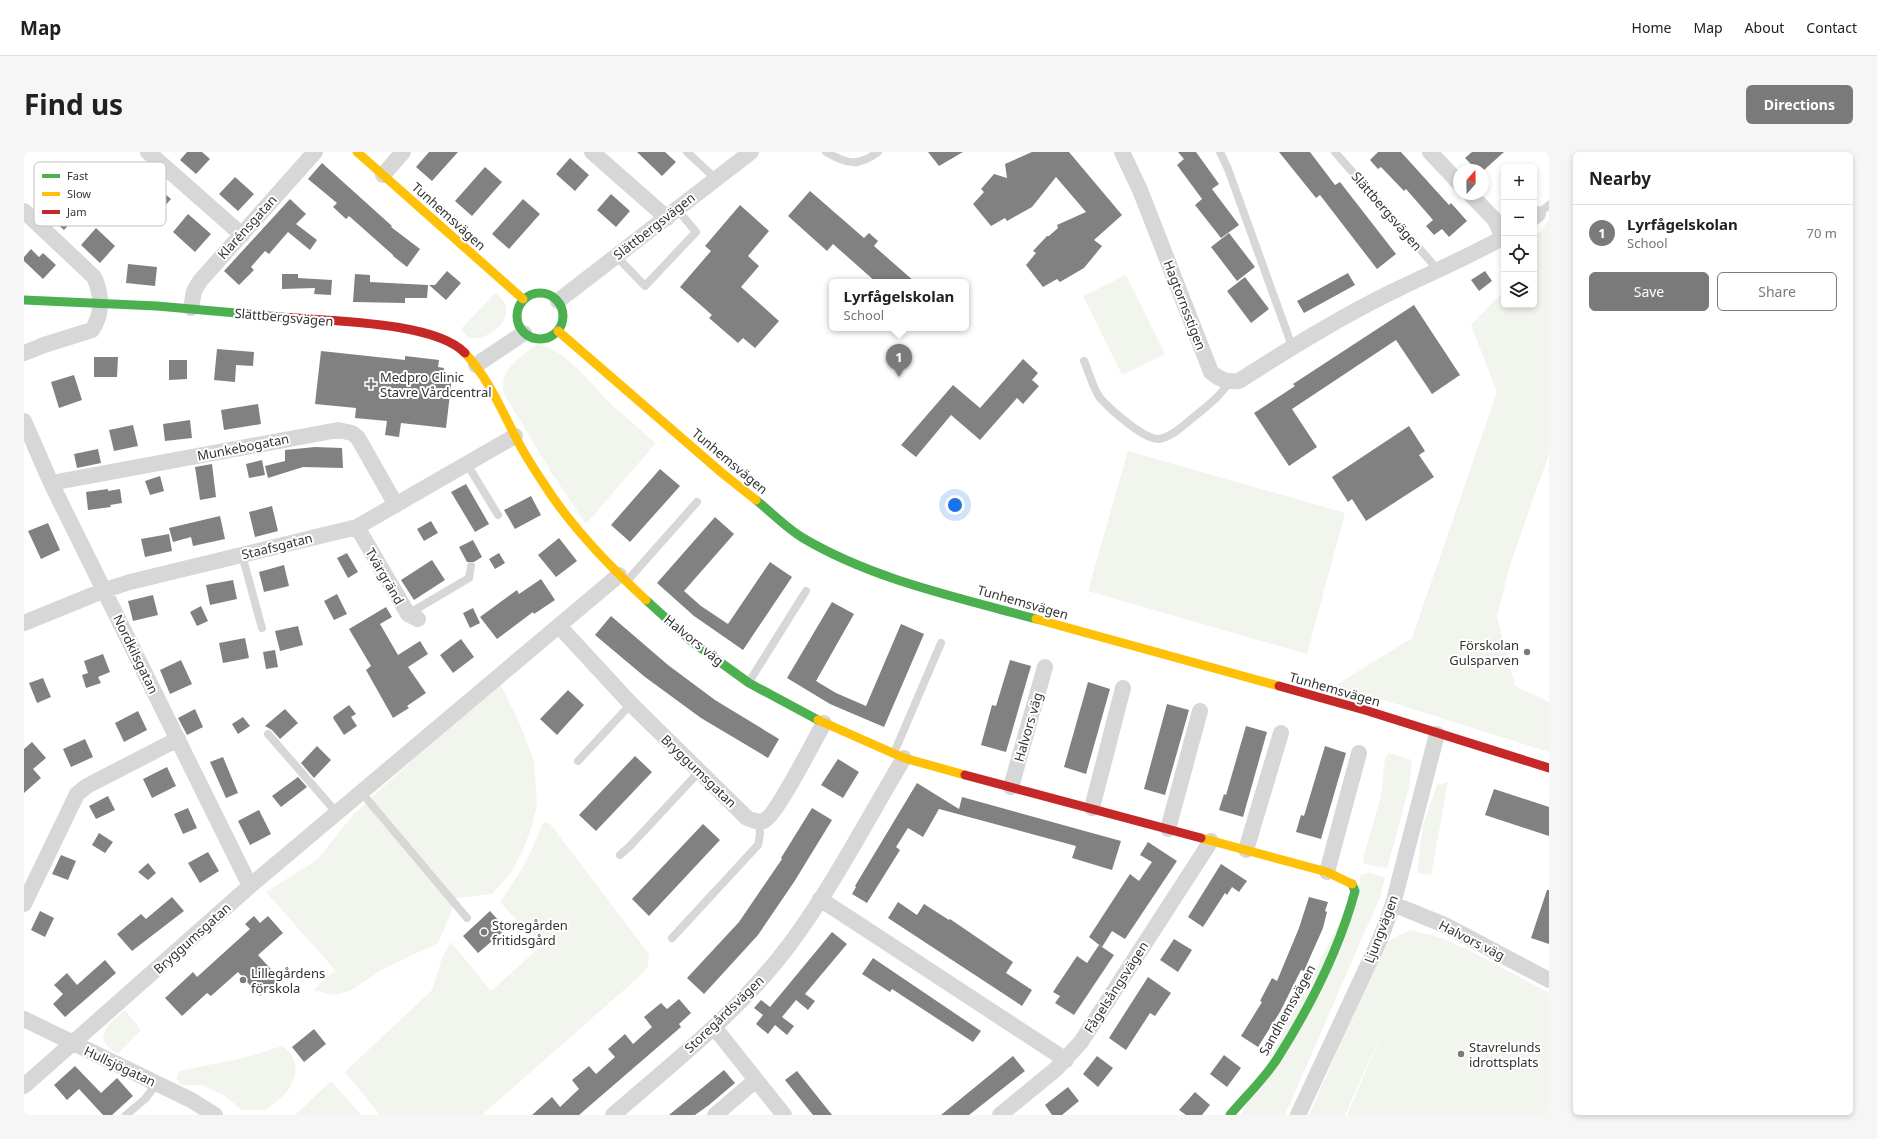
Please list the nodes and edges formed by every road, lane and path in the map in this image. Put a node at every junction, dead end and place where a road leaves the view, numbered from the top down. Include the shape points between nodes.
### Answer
1 (148, 152) edge
2 (315, 152) edge
3 (357, 152) edge
4 (403, 152) edge
5 (592, 152) edge
6 (687, 152) edge
7 (751, 152) edge
8 (826, 152) edge
9 (878, 152) edge
10 (1122, 152) edge
11 (1220, 152) edge
12 (1335, 152) edge
13 (1430, 152) edge
14 (159, 162) edge
15 (166, 168) edge
16 (383, 175) junction
17 (1453, 177) edge
18 (716, 179) junction
19 (1476, 200) edge
20 (24, 212) edge
21 (672, 213) junction
22 (34, 221) edge
23 (39, 226) edge
24 (242, 235) junction
25 (1503, 236) edge
26 (1501, 240) edge
27 (616, 256) junction
28 (1439, 271) junction
29 (523, 299) junction
30 (24, 300) edge
31 (558, 302) junction
32 (100, 303) junction
33 (191, 308) junction
34 (558, 331) junction
35 (524, 333) junction
36 (1292, 346) junction
37 (24, 353) edge
38 (1084, 362) dead end
39 (476, 365) junction
40 (1229, 382) junction
41 (24, 421) edge
42 (515, 436) junction
43 (467, 464) junction
44 (51, 483) junction
45 (697, 502) dead end
46 (396, 506) junction
47 (498, 515) dead end
48 (357, 527) junction
49 (242, 555) junction
50 (471, 566) dead end
51 (623, 578) junction
52 (105, 590) junction
53 (806, 591) dead end
54 (413, 616) joint
55 (24, 623) edge
56 (559, 626) junction
57 (262, 628) dead end
58 (941, 643) dead end
59 (1045, 667) dead end
60 (749, 683) junction
61 (1123, 688) dead end
62 (632, 704) junction
63 (1200, 711) dead end
64 (824, 723) junction
65 (1281, 733) dead end
66 (268, 734) dead end
67 (1437, 734) junction
68 (178, 739) junction
69 (1359, 753) dead end
70 (899, 756) junction
71 (578, 761) dead end
72 (1549, 768) edge
73 (699, 772) junction
74 (1011, 787) junction
75 (361, 792) junction
76 (1092, 808) junction
77 (337, 812) junction
78 (759, 822) junction
79 (1168, 829) junction
80 (1211, 841) junction
81 (1246, 850) junction
82 (620, 855) dead end
83 (1327, 872) junction
84 (1352, 884) joint
85 (250, 886) junction
86 (820, 899) junction
87 (24, 904) edge
88 (1393, 904) junction
89 (467, 918) dead end
90 (672, 938) dead end
91 (1549, 980) edge
92 (24, 1019) edge
93 (714, 1027) junction
94 (73, 1044) junction
95 (1066, 1060) junction
96 (756, 1080) junction
97 (157, 1083) junction
98 (24, 1086) edge
99 (126, 1115) edge
100 (215, 1115) edge
101 (613, 1115) edge
102 (715, 1115) edge
103 (784, 1115) edge
104 (1000, 1115) edge
105 (1230, 1115) edge
106 (1298, 1115) edge

1 - 14 street
2 - 24 street, Klarénsgatan
3 - 16 street, Tunhemsvägen
4 - 16 street
5 - 21 street
6 - 18 lane
7 - 18 street, Slättbergsvägen
8 - 9 lane via 850,162 860,163
10 - 40 street, Hagtornsstigen via 1140,190 1211,372
11 - 36 lane
12 - 28 lane, Slättbergsvägen
13 - 17 street
15 - 24 street
16 - 29 street, Tunhemsvägen
18 - 21 street, Slättbergsvägen
19 - 25 street via 1495,220
20 - 22 street
21 - 27 street, Slättbergsvägen
21 - 27 lane via 696,232 645,286
23 - 32 street via 94,277
24 - 33 street, Klarénsgatan via 200,281 194,291
26 - 28 street
27 - 31 street, Slättbergsvägen
28 - 36 street via 1399,288
29 - 31 street via 537,292 553,296
29 - 35 street via 516,312 516,320
30 - 32 street, Slättbergsvägen
31 - 34 street via 563,316
32 - 33 street, Slättbergsvägen
32 - 37 street via 97,323 92,330
33 - 39 street, Slättbergsvägen via 399,327 446,340 462,350
34 - 35 street via 545,339 530,338
34 - 67 street, Tunhemsvägen via 722,473 802,537 846,561 903,582 1368,711
35 - 39 street
36 - 40 street via 1239,381
38 - 40 lane via 1100,397 1133,427 1157,439 1167,437 1187,422 1222,394
39 - 42 street, Halvors väg
41 - 44 street, Nordkilsgatan
42 - 43 street, Staafsgatan
42 - 51 street, Halvors väg via 543,483 580,533
43 - 46 street, Staafsgatan
43 - 47 lane
44 - 46 street, Munkebogatan via 338,430 352,433 358,438
44 - 52 street, Nordkilsgatan
45 - 51 lane
46 - 48 street, Staafsgatan
48 - 49 street, Staafsgatan
48 - 54 street, Tvärgränd
49 - 52 street, Staafsgatan
49 - 57 lane
50 - 54 lane via 469,578
51 - 56 street, Bryggumsgatan
51 - 60 street, Halvors väg via 691,641
52 - 55 street, Staafsgatan
52 - 68 street, Nordkilsgatan
53 - 60 lane
56 - 62 street, Bryggumsgatan
56 - 75 street, Bryggumsgatan
58 - 70 lane
59 - 74 street, Halvors väg
60 - 64 street, Halvors väg
61 - 76 street
62 - 71 lane
62 - 73 street, Bryggumsgatan
63 - 79 street
64 - 70 street, Halvors väg
64 - 78 street via 781,801 766,820
65 - 81 street
66 - 77 lane
67 - 72 street, Tunhemsvägen
67 - 88 street, Ljungvägen
68 - 85 street, Nordkilsgatan
68 - 87 street via 87,786 77,794
69 - 83 street
70 - 74 street, Halvors väg
70 - 86 street, Storegårdsvägen
73 - 78 street, Bryggumsgatan via 747,818
73 - 82 lane
74 - 76 street, Halvors väg
75 - 77 street, Bryggumsgatan
75 - 89 lane
76 - 79 street, Halvors väg
77 - 85 street, Bryggumsgatan
78 - 90 lane via 758,846
79 - 80 street, Halvors väg
80 - 81 street, Halvors väg
80 - 95 street, Fågelsångsvägen
81 - 83 street, Halvors väg
83 - 84 street, Halvors väg
84 - 105 street, Sandhemsvägen via 1355,892 1346,920 1315,992 1276,1060
85 - 94 street, Bryggumsgatan
86 - 93 street, Storegårdsvägen via 790,945
86 - 95 street
88 - 91 street, Halvors väg via 1446,926
88 - 106 street, Ljungvägen via 1381,937
92 - 94 street, Hullsjögatan
93 - 96 street
93 - 101 street, Storegårdsvägen
94 - 97 street, Hullsjögatan
94 - 98 street, Bryggumsgatan
95 - 104 street, Fågelsångsvägen
96 - 102 street
96 - 103 street
97 - 99 lane via 145,1099
97 - 100 street, Hullsjögatan

